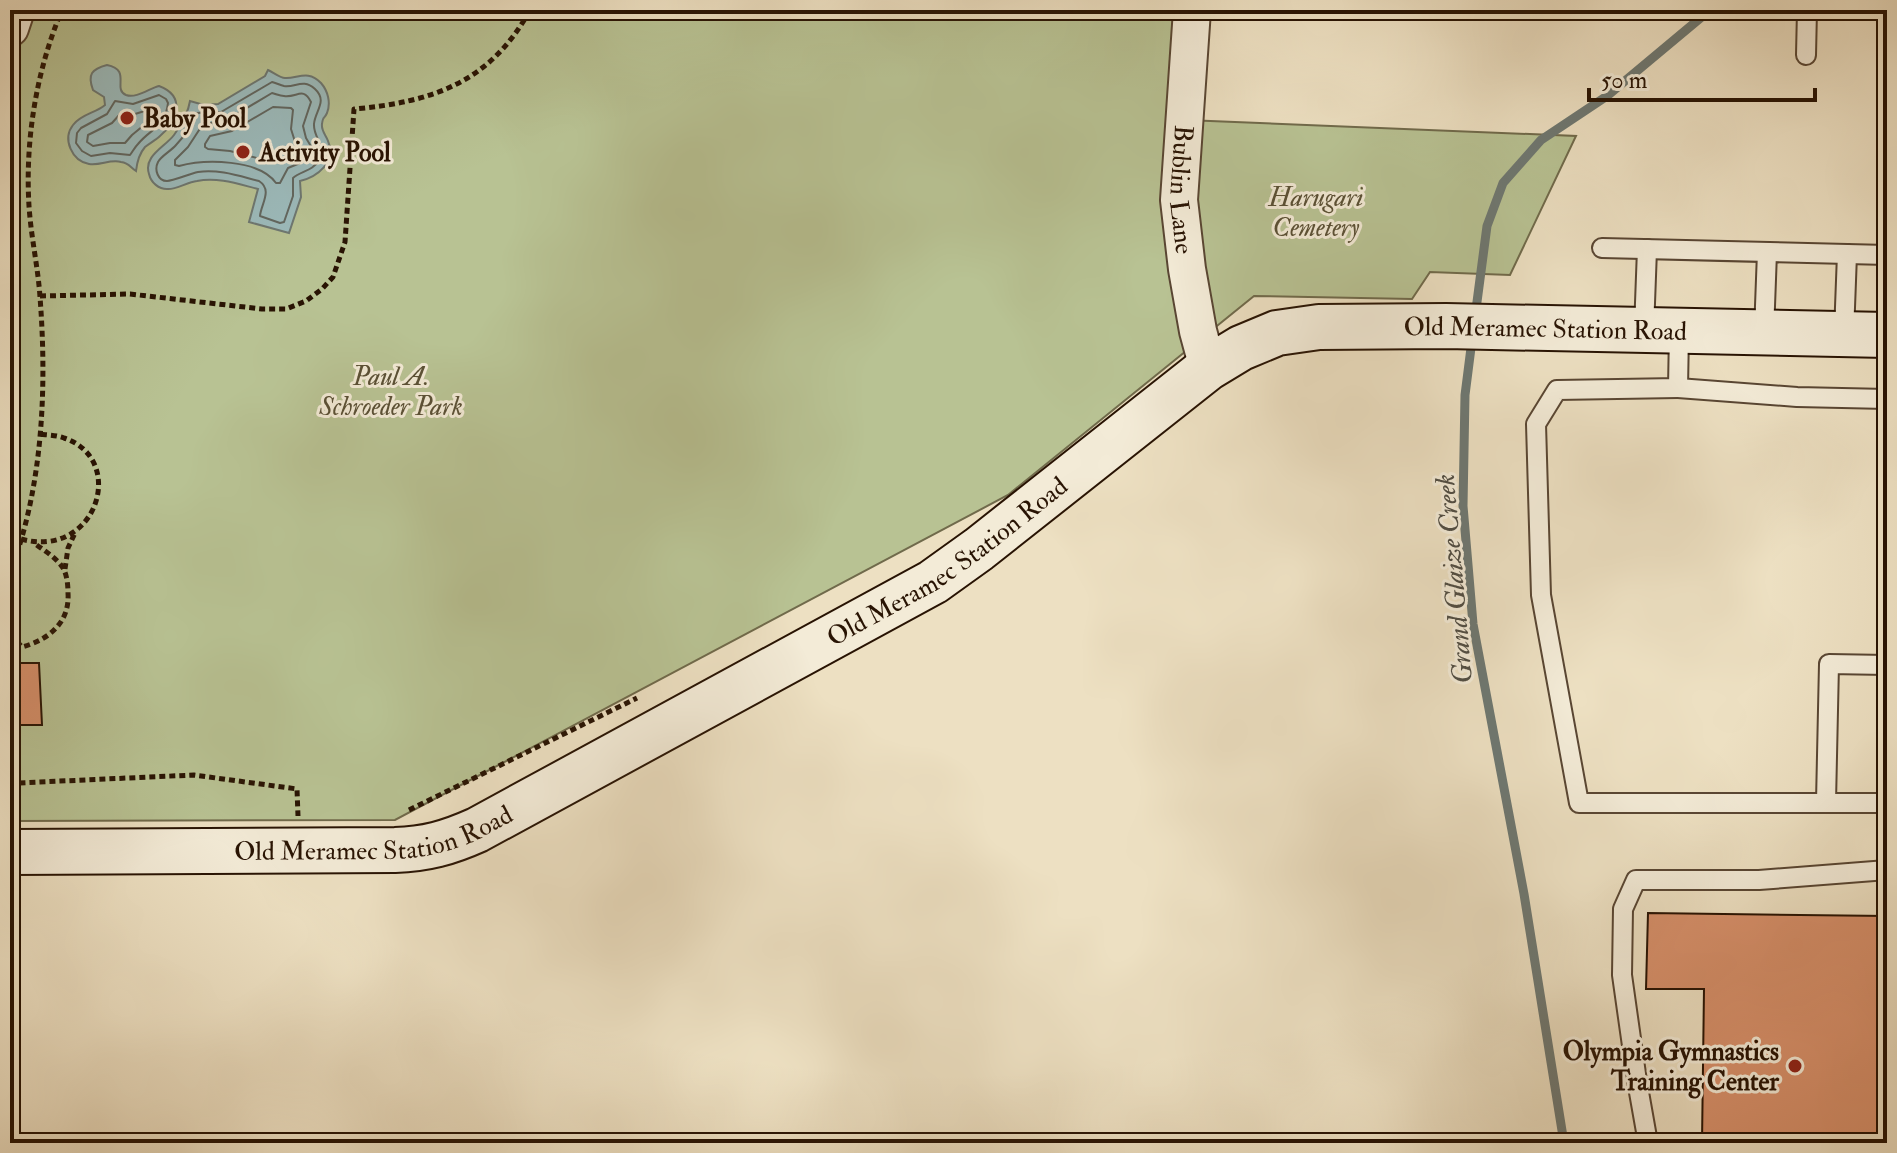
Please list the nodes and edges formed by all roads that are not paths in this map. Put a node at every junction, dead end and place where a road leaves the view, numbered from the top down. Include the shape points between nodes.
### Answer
1 (16, 10) edge
2 (1192, 10) edge
3 (1807, 10) edge
4 (10, 28) edge
5 (1806, 55) dead end
6 (1602, 248) dead end
7 (1647, 249) junction
8 (1767, 252) junction
9 (1847, 254) junction
10 (1887, 255) edge
11 (1661, 331) junction
12 (1764, 333) junction
13 (1844, 334) junction
14 (1887, 335) edge
15 (1208, 368) junction
16 (1678, 388) junction
17 (1887, 399) edge
18 (1887, 665) edge
19 (1826, 802) junction
20 (1887, 803) edge
21 (10, 852) edge
22 (1887, 870) edge
23 (1648, 1143) edge

1 - 4 street
2 - 15 street, Bublin Lane via 1179,200
3 - 5 lane
6 - 7 lane
7 - 8 lane
7 - 11 lane
8 - 9 lane
8 - 12 lane
9 - 10 lane
9 - 13 lane
11 - 12 street, Old Meramec Station Road
11 - 15 street, Old Meramec Station Road via 1319,327 1277,333
11 - 16 lane
12 - 13 street, Old Meramec Station Road
13 - 14 street, Old Meramec Station Road
15 - 21 street, Old Meramec Station Road via 933,582 459,838 395,850
16 - 17 lane
16 - 19 lane via 1557,390 1536,424 1541,595 1579,803
18 - 19 lane via 1829,664
19 - 20 lane
22 - 23 lane via 1759,880 1636,880 1623,909 1622,975

